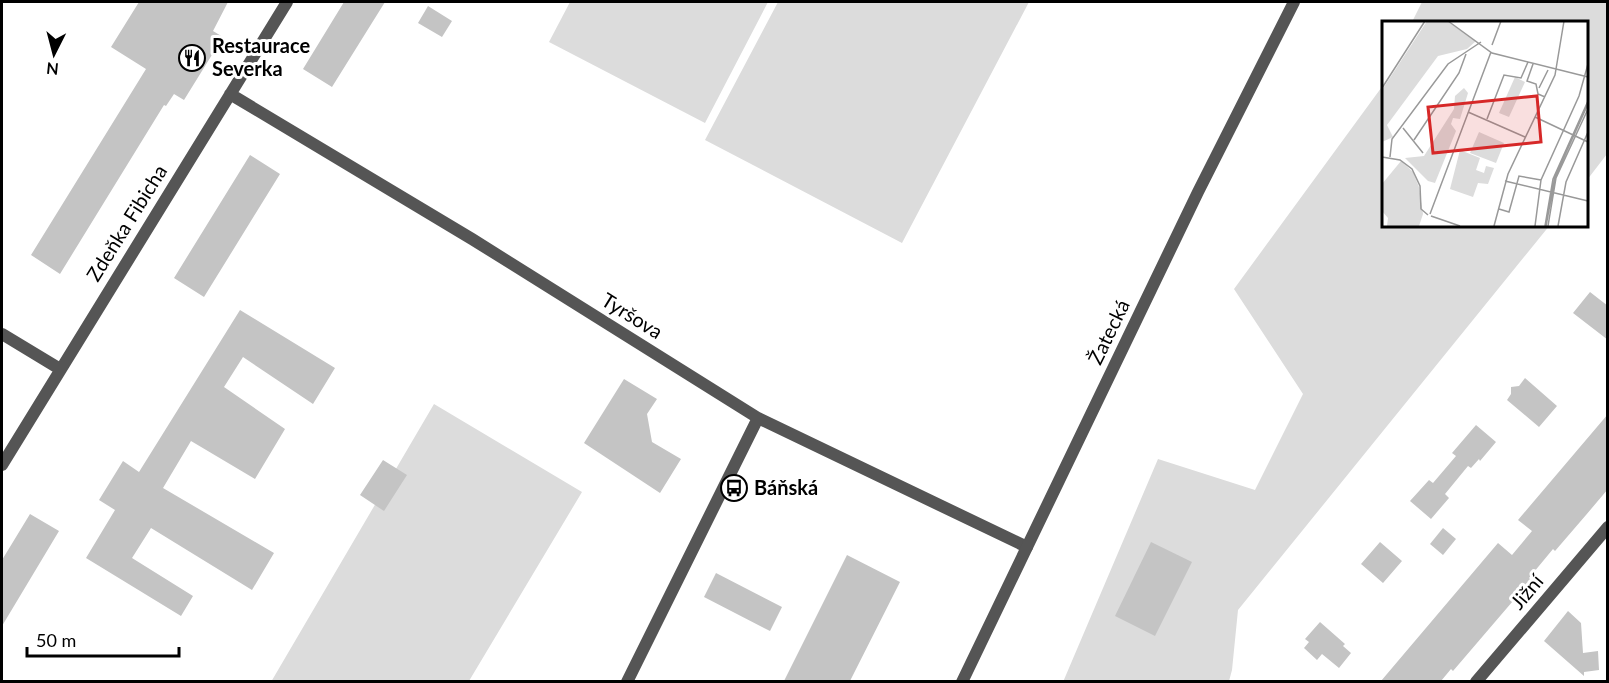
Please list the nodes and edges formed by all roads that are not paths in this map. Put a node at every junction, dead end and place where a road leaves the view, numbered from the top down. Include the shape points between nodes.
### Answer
1 (287, 2) edge
2 (1294, 2) edge
3 (230, 94) junction
4 (2, 334) edge
5 (60, 369) junction
6 (758, 418) junction
7 (2, 465) edge
8 (1608, 527) edge
9 (1027, 547) junction
10 (627, 681) edge
11 (962, 681) edge
12 (1476, 681) edge

1 - 3 street, Zdeňka Fibicha
2 - 9 street, Žatecká
3 - 5 street, Zdeňka Fibicha
3 - 6 street, Tyršova
4 - 5 street
5 - 7 street, Zdeňka Fibicha
6 - 9 street, Tyršova
6 - 10 street
8 - 12 street, Jižní
9 - 11 street, Žatecká

